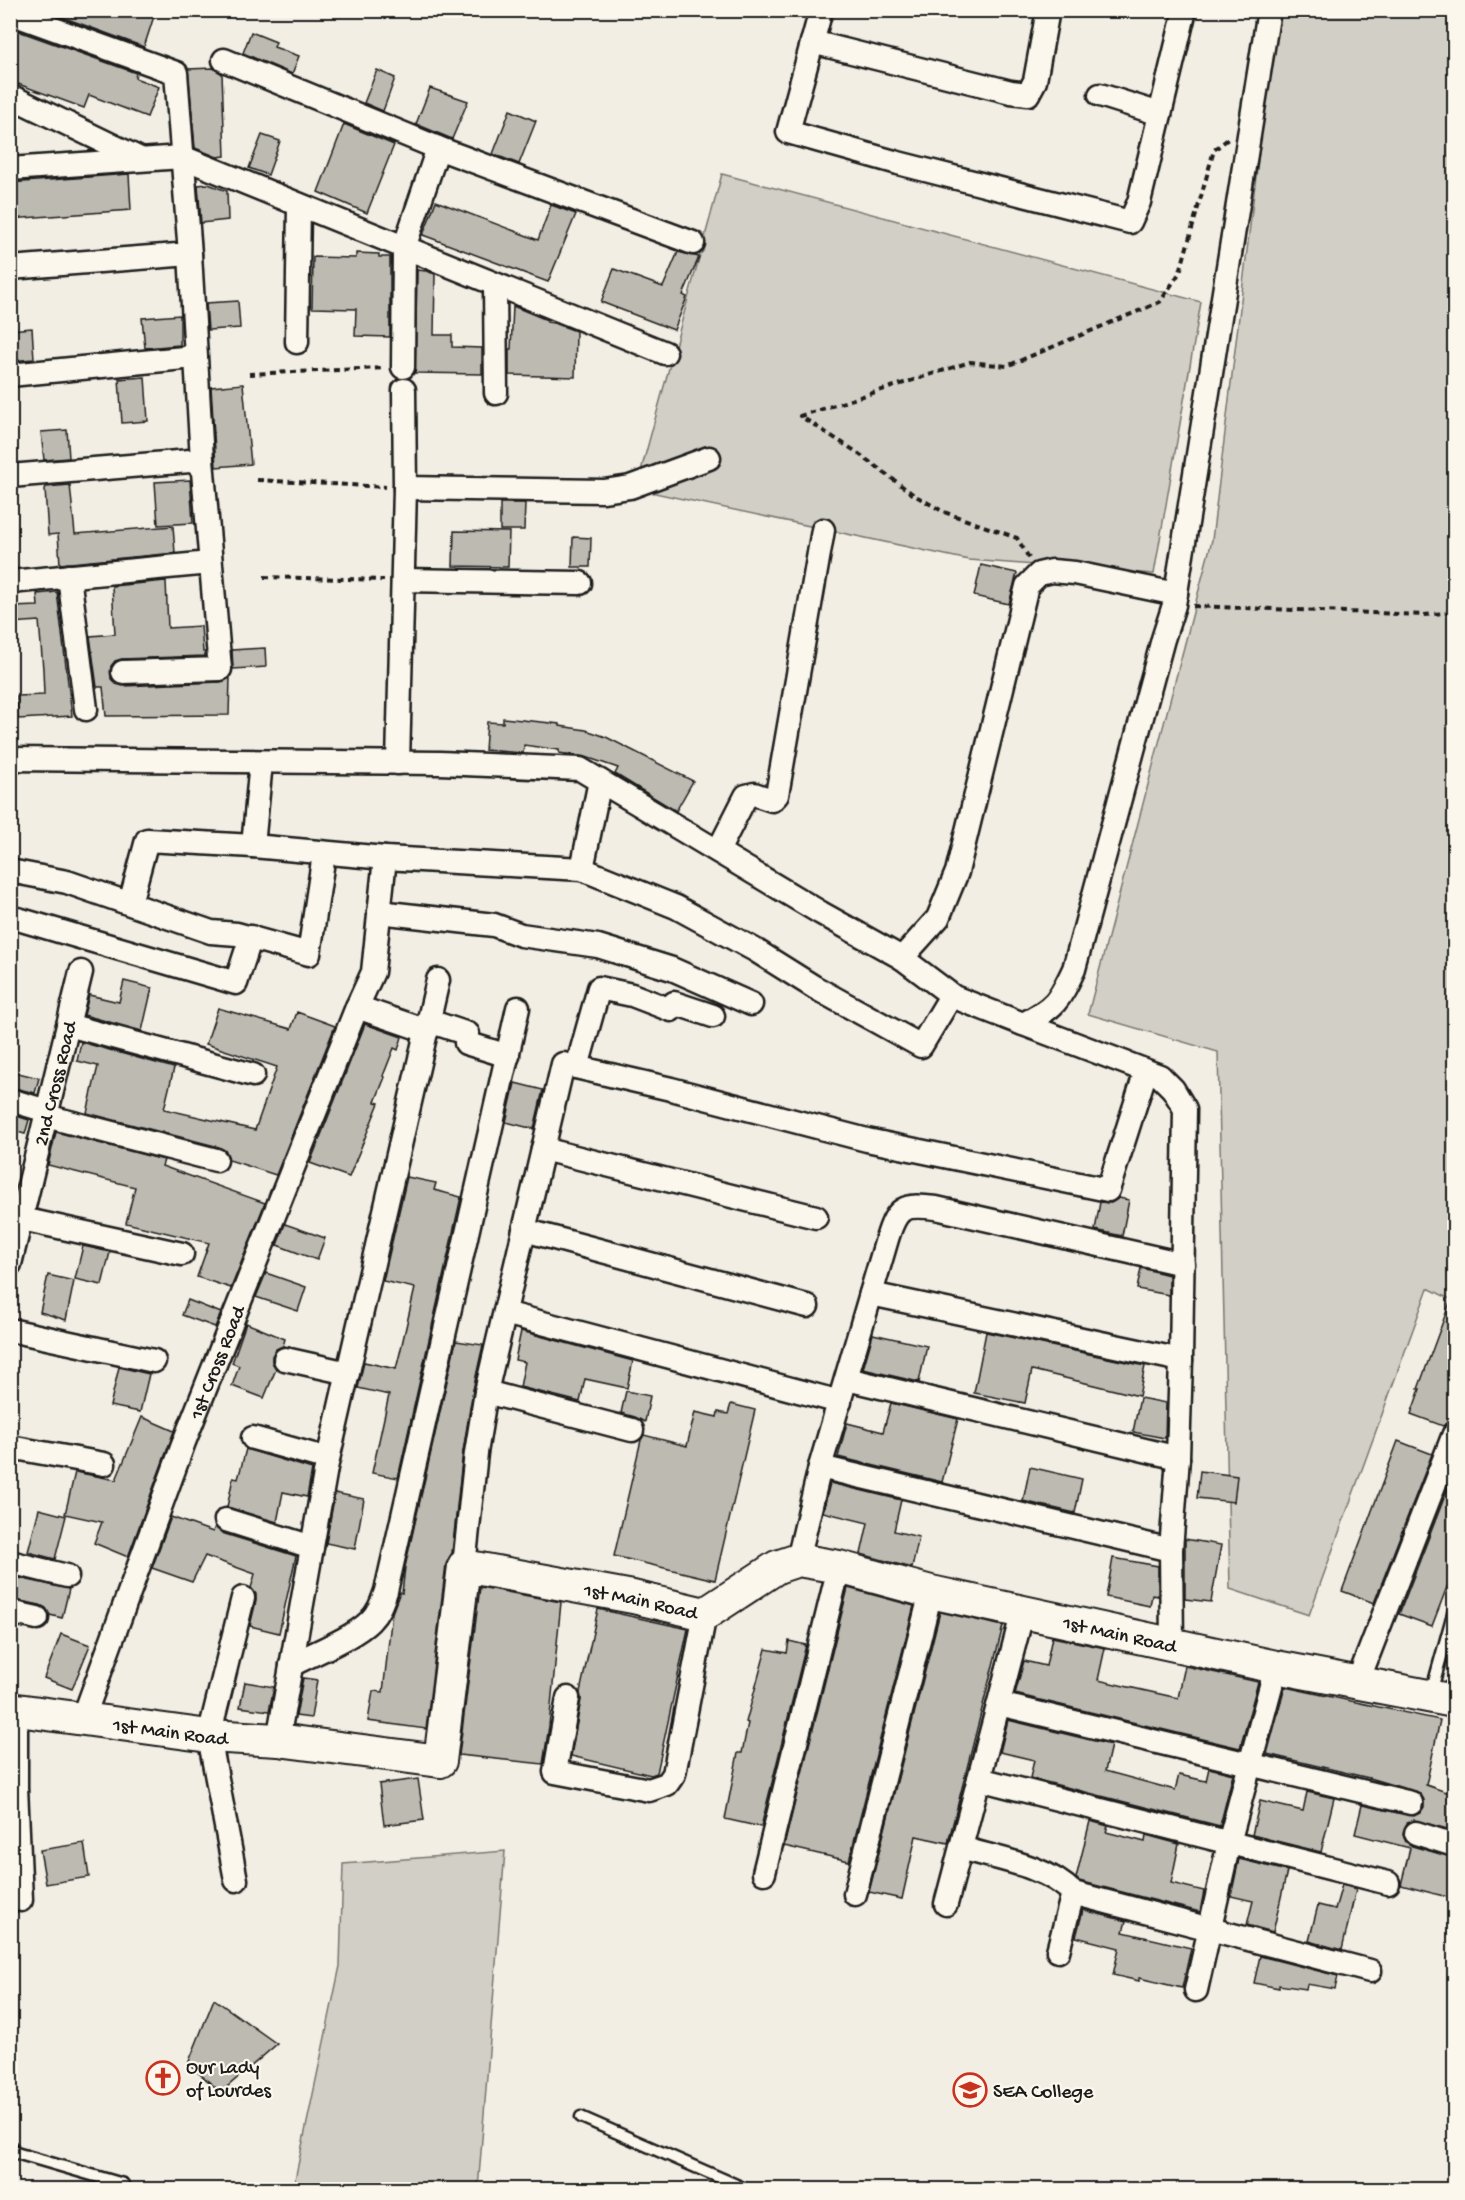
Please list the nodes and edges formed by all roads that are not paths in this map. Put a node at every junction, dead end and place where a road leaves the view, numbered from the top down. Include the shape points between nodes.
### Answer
1 (821, 10) edge
2 (1048, 10) edge
3 (1185, 10) edge
4 (1269, 10) edge
5 (10, 13) edge
6 (812, 42) junction
7 (224, 60) dead end
8 (1100, 95) dead end
9 (10, 96) edge
10 (1160, 114) junction
11 (438, 148) junction
12 (182, 158) junction
13 (141, 160) junction
14 (10, 169) edge
15 (299, 205) junction
16 (693, 243) dead end
17 (404, 248) junction
18 (190, 254) junction
19 (10, 267) edge
20 (495, 285) junction
21 (297, 342) dead end
22 (665, 353) dead end
23 (194, 357) junction
24 (403, 367) road end
25 (10, 375) edge
26 (404, 390) dead end
27 (496, 393) dead end
28 (709, 458) dead end
29 (202, 460) junction
30 (10, 476) edge
31 (405, 488) junction
32 (823, 530) dead end
33 (210, 563) junction
34 (69, 576) junction
35 (403, 580) junction
36 (10, 582) edge
37 (580, 584) dead end
38 (1175, 600) junction
39 (123, 672) dead end
40 (86, 709) dead end
41 (10, 759) edge
42 (261, 762) junction
43 (398, 763) junction
44 (600, 781) junction
45 (253, 846) junction
46 (718, 851) junction
47 (324, 854) junction
48 (385, 858) junction
49 (582, 869) junction
50 (10, 871) edge
51 (130, 903) junction
52 (379, 912) junction
53 (18, 919) dead end
54 (251, 937) junction
55 (902, 958) junction
56 (81, 972) dead end
57 (438, 980) dead end
58 (951, 996) junction
59 (752, 1004) dead end
60 (357, 1007) junction
61 (518, 1008) dead end
62 (712, 1016) dead end
63 (1023, 1024) junction
64 (68, 1025) junction
65 (428, 1026) junction
66 (508, 1056) junction
67 (577, 1067) junction
68 (1146, 1071) junction
69 (253, 1075) dead end
70 (10, 1100) edge
71 (47, 1113) junction
72 (543, 1149) junction
73 (216, 1160) dead end
74 (816, 1217) dead end
75 (22, 1219) junction
76 (525, 1230) junction
77 (12, 1254) edge
78 (182, 1254) dead end
79 (1183, 1264) junction
80 (871, 1293) junction
81 (807, 1306) dead end
82 (505, 1313) junction
83 (10, 1330) edge
84 (285, 1359) dead end
85 (1181, 1360) junction
86 (154, 1361) dead end
87 (348, 1373) junction
88 (847, 1379) junction
89 (486, 1392) junction
90 (840, 1402) junction
91 (632, 1430) dead end
92 (1455, 1434) edge
93 (253, 1437) dead end
94 (10, 1447) edge
95 (1178, 1458) junction
96 (328, 1459) junction
97 (104, 1464) dead end
98 (820, 1467) junction
99 (226, 1520) dead end
100 (312, 1547) junction
101 (1171, 1550) junction
102 (798, 1560) junction
103 (10, 1562) edge
104 (464, 1566) junction
105 (839, 1567) junction
106 (67, 1576) dead end
107 (931, 1592) junction
108 (243, 1598) dead end
109 (1455, 1610) edge
110 (1023, 1611) junction
111 (10, 1612) edge
112 (705, 1614) junction
113 (37, 1618) dead end
114 (1172, 1644) junction
115 (291, 1665) junction
116 (1276, 1667) junction
117 (1358, 1681) junction
118 (568, 1698) dead end
119 (1443, 1699) edge
120 (999, 1704) junction
121 (13, 1709) edge
122 (83, 1719) junction
123 (209, 1736) junction
124 (278, 1740) junction
125 (1251, 1765) junction
126 (979, 1779) junction
127 (13, 1787) edge
128 (1411, 1803) dead end
129 (1416, 1833) dead end
130 (1229, 1843) junction
131 (1455, 1845) edge
132 (961, 1848) junction
133 (764, 1873) dead end
134 (237, 1880) dead end
135 (1388, 1883) dead end
136 (1073, 1893) junction
137 (855, 1894) dead end
138 (21, 1900) dead end
139 (946, 1904) dead end
140 (1211, 1929) junction
141 (1058, 1951) dead end
142 (1370, 1971) dead end
143 (1196, 1990) dead end
144 (581, 2117) dead end
145 (10, 2145) edge
146 (123, 2184) dead end
147 (748, 2190) edge

1 - 6 street
2 - 6 street via 1035,81 1028,94
3 - 10 street
4 - 38 street
5 - 12 street via 176,74
6 - 10 street via 788,132 1130,222 1139,202
7 - 11 street
8 - 10 street
9 - 13 street
11 - 16 street
11 - 17 street
12 - 13 street
12 - 15 street
12 - 18 street
13 - 14 street
15 - 17 street
15 - 21 street
17 - 20 street
17 - 24 street
18 - 19 street
18 - 23 street
20 - 22 street
20 - 27 street
23 - 25 street
23 - 29 street
26 - 31 street
28 - 31 street via 630,487 604,491
29 - 30 street
29 - 33 street
31 - 35 street
32 - 46 street via 777,795 772,800 754,794 746,796
33 - 34 street
33 - 39 street via 219,669
34 - 36 street
34 - 40 street
35 - 37 street
35 - 43 street
38 - 55 street via 1075,573 1039,574 1027,586 957,872 938,918
38 - 63 street via 1074,969 1059,999 1047,1012
41 - 42 street
42 - 43 street
42 - 45 street
43 - 44 street via 580,769
44 - 46 street
44 - 49 street
45 - 47 street
45 - 51 street via 147,840
46 - 55 street
47 - 48 street
47 - 54 street via 309,954
48 - 49 street
48 - 52 street, 1st Cross Road
49 - 58 street via 676,907 921,1046
50 - 51 street via 67,882
51 - 54 street via 211,932
52 - 59 street via 494,925 521,934 598,946 672,969
52 - 60 street, 1st Cross Road via 373,972
53 - 54 street via 236,983
55 - 58 street
56 - 64 street, 2nd Cross Road
57 - 65 street
58 - 63 street
60 - 65 street
60 - 122 street, 1st Cross Road via 184,1442
61 - 66 street
62 - 67 street via 674,1003 671,1011 632,995 599,988
63 - 68 street
64 - 69 street
64 - 71 street, 2nd Cross Road
65 - 66 street via 468,1034 466,1043
65 - 87 street
66 - 115 street via 386,1592 370,1621
67 - 68 street via 867,1140 1108,1190
67 - 72 street via 563,1064
68 - 79 street via 1160,1076 1185,1109
70 - 71 street
71 - 73 street
71 - 75 street, 2nd Cross Road
72 - 74 street
72 - 76 street
75 - 77 street, 2nd Cross Road
75 - 78 street
76 - 81 street
76 - 82 street
79 - 80 street via 915,1205 901,1209 892,1221
79 - 85 street
80 - 85 street
80 - 88 street
82 - 89 street
82 - 90 street
83 - 86 street
84 - 87 street
85 - 95 street
87 - 96 street
88 - 90 street
88 - 95 street
89 - 91 street
89 - 104 street
90 - 98 street
92 - 117 street
93 - 96 street
94 - 97 street
95 - 101 street
96 - 100 street
98 - 101 street
98 - 102 street
99 - 100 street
100 - 115 street
101 - 114 street
102 - 105 street, 1st Main Road
102 - 112 street, 1st Main Road via 777,1567
103 - 106 street
104 - 112 street, 1st Main Road
104 - 124 street, 1st Main Road via 440,1761
105 - 107 street, 1st Main Road
105 - 133 street
107 - 110 street, 1st Main Road
107 - 137 street
108 - 123 street
109 - 119 lane via 1434,1682
110 - 114 street, 1st Main Road
110 - 120 street
111 - 113 street
112 - 118 street via 674,1774 667,1784 649,1790 555,1772
114 - 116 street, 1st Main Road
115 - 124 street
116 - 117 street, 1st Main Road
116 - 125 street
117 - 119 street, 1st Main Road
120 - 125 street
120 - 126 street
121 - 122 street, 1st Main Road
121 - 127 street
122 - 123 street, 1st Main Road
123 - 124 street, 1st Main Road
123 - 134 street
125 - 128 street
125 - 130 street
126 - 130 street
126 - 132 street
127 - 138 street
129 - 131 street
130 - 135 street
130 - 140 street
132 - 136 street via 1031,1868 1063,1883
132 - 139 street
136 - 140 street
136 - 141 street
140 - 142 street
140 - 143 street
144 - 147 lane
145 - 146 lane via 16,2153

